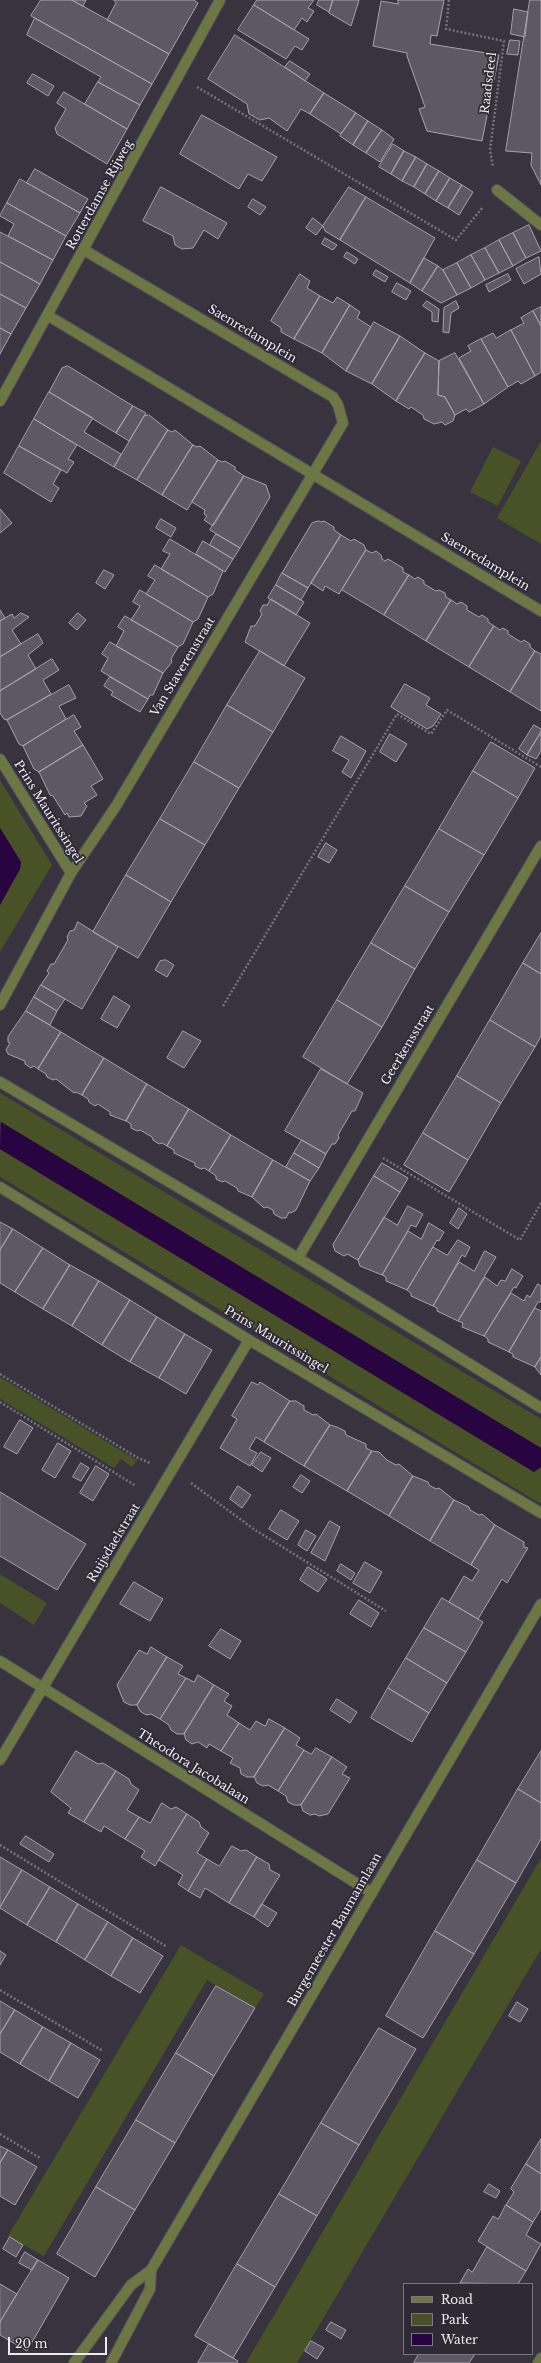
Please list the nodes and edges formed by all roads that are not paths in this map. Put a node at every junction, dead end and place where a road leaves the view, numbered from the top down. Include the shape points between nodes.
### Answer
1 (220, 0) edge
2 (497, 190) road end
3 (541, 225) edge
4 (84, 250) junction
5 (47, 315) junction
6 (0, 401) edge
7 (314, 473) junction
8 (541, 610) edge
9 (0, 759) edge
10 (541, 846) edge
11 (71, 873) junction
12 (0, 1005) edge
13 (0, 1082) edge
14 (0, 1187) edge
15 (298, 1258) junction
16 (249, 1340) junction
17 (541, 1408) edge
18 (541, 1513) edge
19 (541, 1604) edge
20 (0, 1661) edge
21 (42, 1688) junction
22 (0, 1760) edge
23 (372, 1893) junction
24 (151, 2270) junction
25 (541, 2358) edge
26 (74, 2363) edge
27 (111, 2363) edge
28 (538, 2363) edge

1 - 4 street, Rotterdamse Rijweg
2 - 3 street
4 - 5 street, Rotterdamse Rijweg
4 - 7 street, Saenredamplein via 333,397 338,405 342,423
5 - 6 street, Rotterdamse Rijweg
5 - 7 street, Saenredamplein
7 - 8 street, Saenredamplein
7 - 11 street, Van Staverenstraat via 116,806
9 - 11 street, Prins Mauritssingel
10 - 15 street, Geerkensstraat
11 - 12 street, Prins Mauritssingel
13 - 15 street
14 - 16 street, Prins Mauritssingel
15 - 17 street
16 - 18 street, Prins Mauritssingel
16 - 21 street, Ruijsdaelstraat
19 - 23 street, Burgemeester Baumannlaan
20 - 21 street, Theodora Jacobalaan
21 - 22 street, Ruijsdaelstraat
21 - 23 street, Theodora Jacobalaan
23 - 24 street, Burgemeester Baumannlaan
24 - 26 street, Burgemeester Baumannlaan via 131,2285
24 - 27 street, Burgemeester Baumannlaan via 150,2289
25 - 28 street

